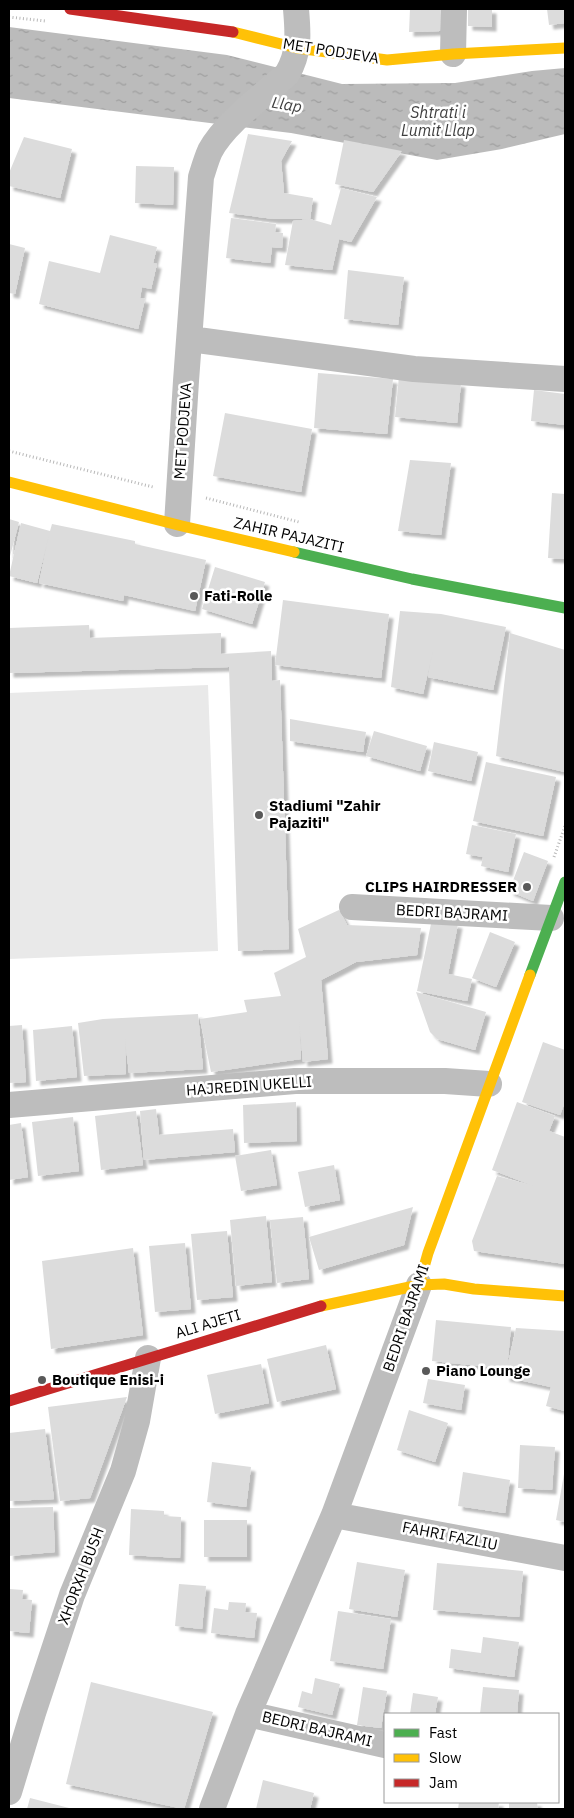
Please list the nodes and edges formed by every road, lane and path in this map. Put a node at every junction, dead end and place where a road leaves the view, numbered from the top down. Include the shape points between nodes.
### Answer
1 (70, 9) edge
2 (296, 9) edge
3 (454, 9) edge
4 (297, 48) junction
5 (565, 48) edge
6 (453, 54) junction
7 (190, 339) junction
8 (565, 378) edge
9 (9, 450) edge
10 (9, 482) edge
11 (179, 493) junction
12 (302, 523) dead end
13 (177, 524) junction
14 (565, 608) edge
15 (565, 826) edge
16 (552, 863) dead end
17 (565, 882) edge
18 (352, 907) dead end
19 (551, 918) junction
20 (489, 1084) junction
21 (9, 1105) edge
22 (419, 1285) junction
23 (565, 1296) edge
24 (148, 1358) junction
25 (9, 1401) edge
26 (334, 1514) junction
27 (565, 1558) edge
28 (248, 1714) junction
29 (384, 1745) edge
30 (9, 1792) edge
31 (212, 1809) edge

1 - 4 main road, MET PODJEVA via 242,33
2 - 4 street
3 - 6 street
4 - 6 main road, MET PODJEVA via 387,60
4 - 7 street, MET PODJEVA via 287,74 234,122 210,150 201,177
5 - 6 main road, MET PODJEVA
7 - 8 street via 414,369
7 - 11 street, MET PODJEVA
9 - 11 path
10 - 13 main road, ZAHIR PAJAZITI
11 - 12 path
11 - 13 street, MET PODJEVA
13 - 14 main road, ZAHIR PAJAZITI via 412,579
15 - 16 path
17 - 19 main road, BEDRI BAJRAMI
18 - 19 street, BEDRI BAJRAMI
19 - 20 main road, BEDRI BAJRAMI
20 - 21 street, HAJREDIN UKELLI via 295,1081
20 - 22 main road, BEDRI BAJRAMI
22 - 23 main road, ALI AJETI via 444,1284
22 - 24 main road, ALI AJETI via 312,1308
22 - 26 street, BEDRI BAJRAMI
24 - 25 main road, ALI AJETI
24 - 30 street, XHORXH BUSH via 137,1421 123,1470 72,1595
26 - 27 street, FAHRI FAZLIU
26 - 28 street, BEDRI BAJRAMI
28 - 29 street, BEDRI BAJRAMI
28 - 31 street, BEDRI BAJRAMI

